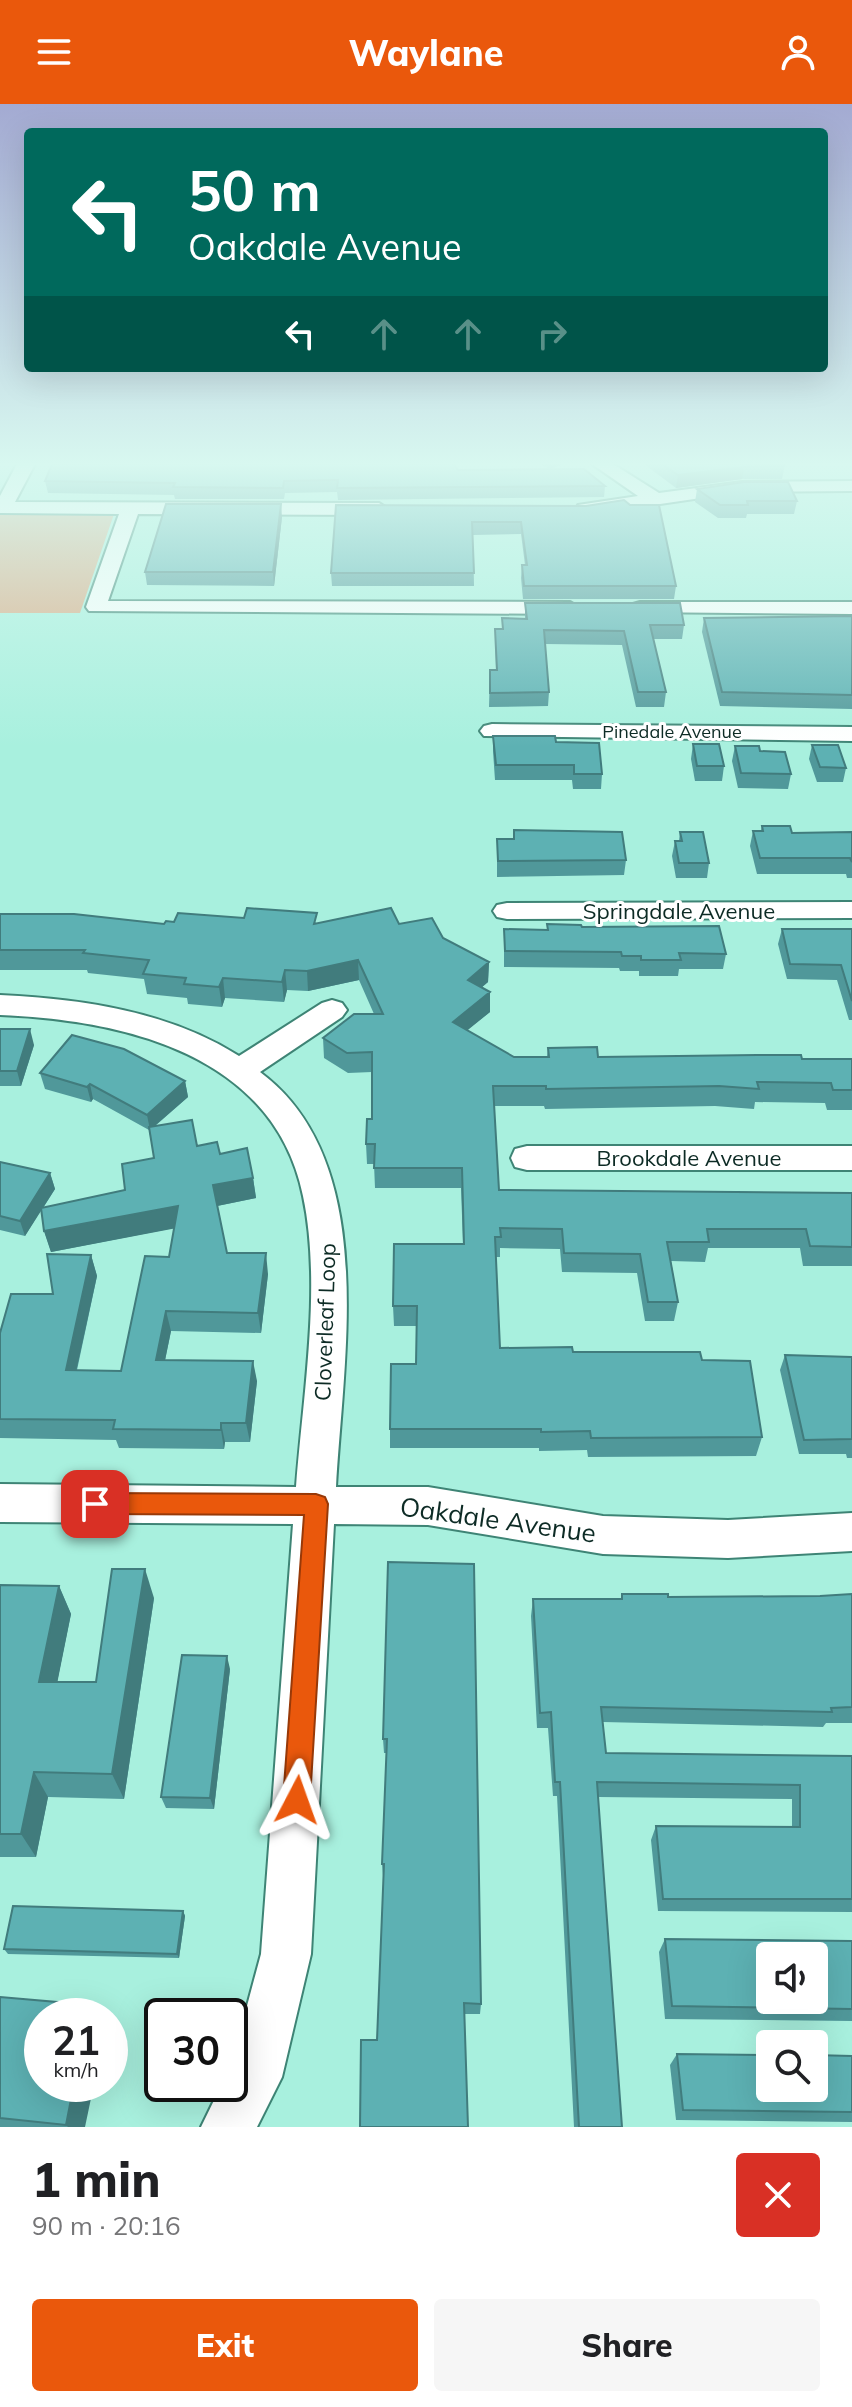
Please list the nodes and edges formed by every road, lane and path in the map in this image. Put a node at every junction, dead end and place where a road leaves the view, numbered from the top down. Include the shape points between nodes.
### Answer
1 (113, 558) edge
2 (588, 608) edge
3 (619, 608) edge
4 (852, 608) edge
5 (492, 731) dead end
6 (852, 734) edge
7 (852, 910) edge
8 (507, 911) dead end
9 (0, 1005) edge
10 (332, 1010) dead end
11 (240, 1070) junction
12 (527, 1158) dead end
13 (852, 1158) edge
14 (0, 1503) edge
15 (316, 1504) junction
16 (852, 1532) edge
17 (228, 2127) edge

1 - 2 street via 96,607
3 - 4 street
5 - 6 street, Pinedale Avenue
7 - 8 street, Springdale Avenue
9 - 11 street, Cloverleaf Loop via 103,1013 174,1033
10 - 11 street
11 - 15 street, Cloverleaf Loop via 285,1115 312,1164 327,1228 329,1287
12 - 13 street, Brookdale Avenue
14 - 15 street, Oakdale Avenue
15 - 16 street, Oakdale Avenue via 428,1506 603,1535 728,1539
15 - 17 street, Cloverleaf Loop via 286,1954 255,2077

